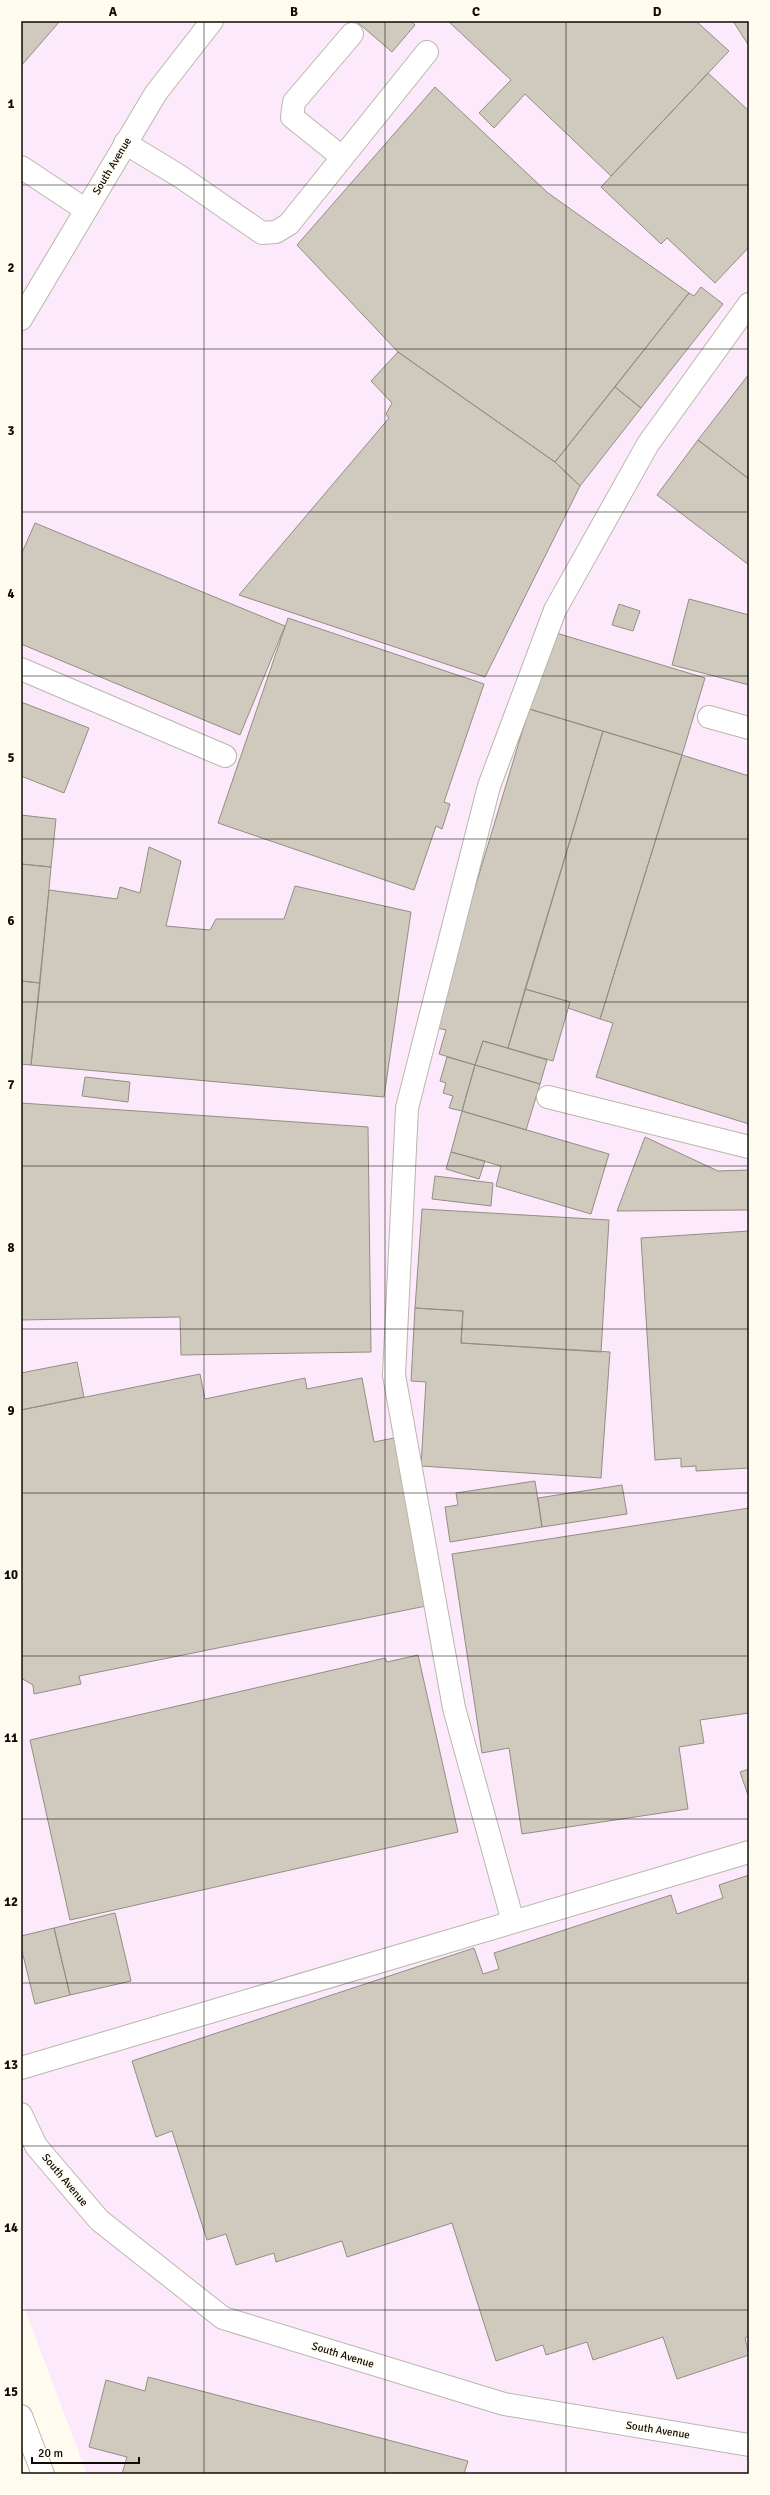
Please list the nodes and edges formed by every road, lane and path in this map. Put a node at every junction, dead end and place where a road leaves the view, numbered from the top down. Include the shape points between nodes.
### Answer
1 (212, 21) edge
2 (352, 34) dead end
3 (427, 52) dead end
4 (125, 144) junction
5 (342, 157) junction
6 (21, 167) edge
7 (86, 210) junction
8 (749, 304) edge
9 (21, 319) edge
10 (21, 670) edge
11 (709, 718) dead end
12 (749, 728) edge
13 (225, 756) dead end
14 (548, 1097) dead end
15 (749, 1147) edge
16 (749, 1852) edge
17 (513, 1922) junction
18 (21, 2068) edge
19 (21, 2114) edge
20 (21, 2416) edge
21 (749, 2445) edge
22 (43, 2474) edge

1 - 4 street, South Avenue via 156,93
2 - 5 street via 294,102 292,117
3 - 5 street
4 - 5 street via 181,177 262,234 276,232 289,224
4 - 7 street, South Avenue
6 - 7 street
7 - 9 street, South Avenue
8 - 17 street via 648,444 555,610 489,786 407,1108 394,1375 454,1708
10 - 13 street
11 - 12 street
14 - 15 street
16 - 17 street
17 - 18 street
19 - 21 street, South Avenue via 36,2146 99,2220 223,2318 504,2404
20 - 22 street

